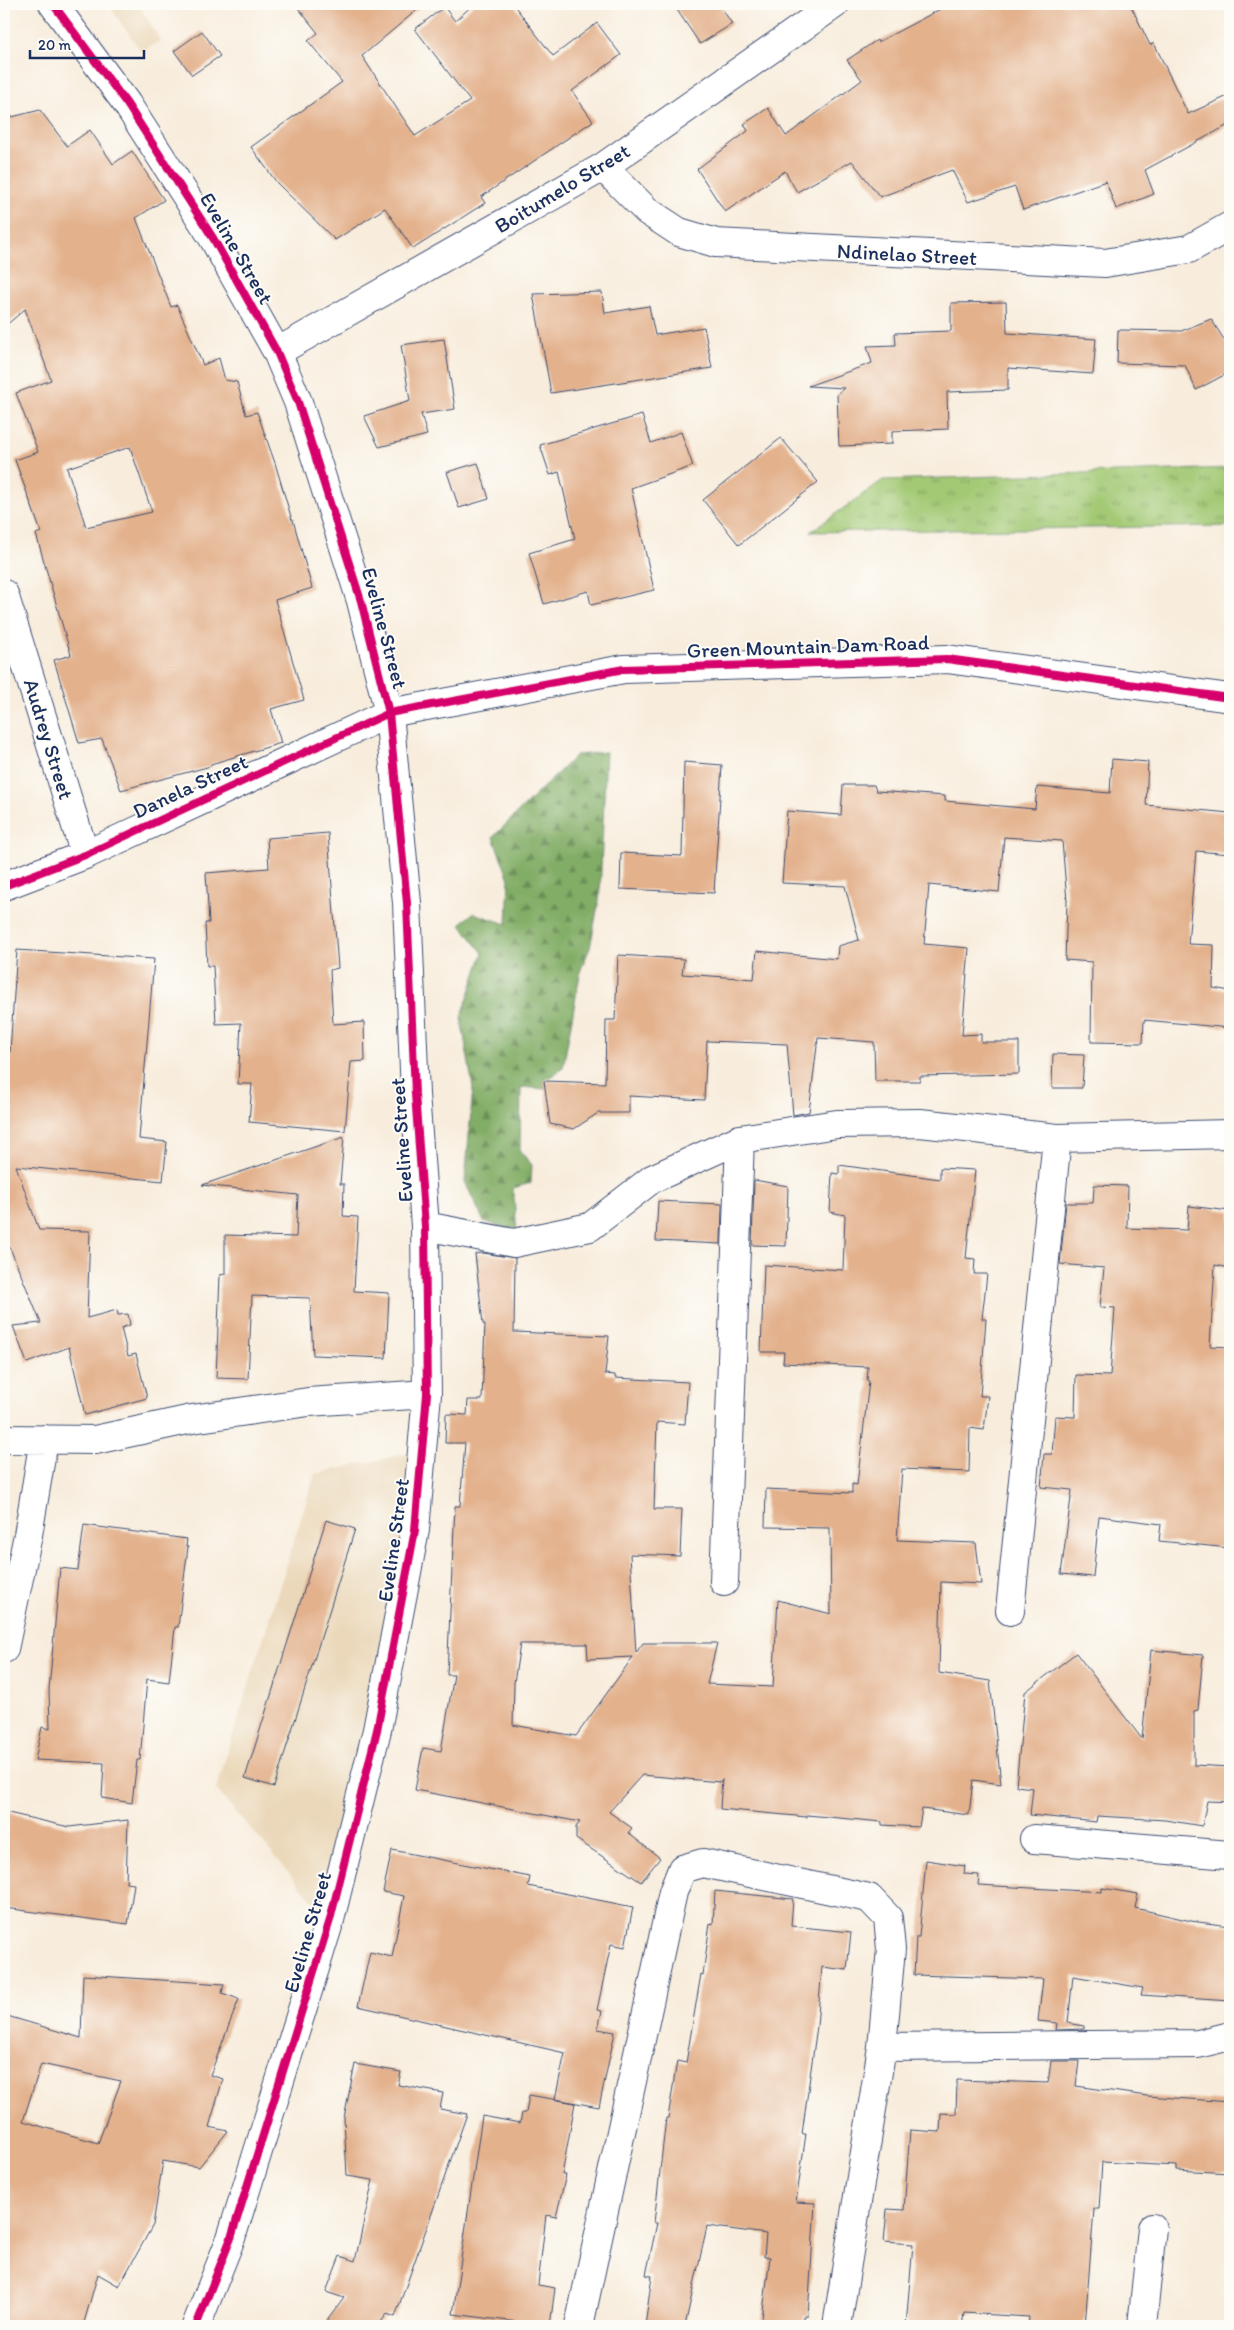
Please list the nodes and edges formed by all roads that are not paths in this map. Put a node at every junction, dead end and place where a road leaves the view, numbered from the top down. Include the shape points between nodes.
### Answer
1 (53, 4) edge
2 (835, 4) edge
3 (604, 167) junction
4 (1230, 226) edge
5 (277, 352) junction
6 (4, 594) edge
7 (1230, 698) edge
8 (389, 713) junction
9 (85, 855) junction
10 (4, 886) edge
11 (1230, 1134) edge
12 (1057, 1138) junction
13 (740, 1139) junction
14 (425, 1226) junction
15 (427, 1394) junction
16 (4, 1439) edge
17 (44, 1439) junction
18 (724, 1582) dead end
19 (1010, 1611) dead end
20 (4, 1648) edge
21 (1034, 1839) dead end
22 (1230, 1855) edge
23 (1230, 2036) edge
24 (882, 2047) junction
25 (1152, 2228) dead end
26 (196, 2326) edge
27 (579, 2326) edge
28 (838, 2326) edge
29 (1142, 2326) edge

1 - 5 street, Eveline Street via 169,167
2 - 3 street, Boitumelo Street
3 - 4 street, Ndinelao Street via 646,211 680,232 716,243 1105,263 1189,249
3 - 5 street, Boitumelo Street
5 - 8 street, Eveline Street via 298,402 328,494 361,601
6 - 9 street, Audrey Street
7 - 8 street, Green Mountain Dam Road via 947,659 624,669
8 - 9 street, Danela Street
8 - 14 street, Eveline Street via 407,903 415,1094
9 - 10 street, Danela Street
11 - 12 street
12 - 13 street via 911,1124 837,1124
12 - 19 street
13 - 14 street via 652,1179 590,1227 514,1243
13 - 18 street
14 - 15 street, Eveline Street
15 - 17 street via 308,1402 192,1419 96,1440
15 - 26 street, Eveline Street via 415,1530 378,1730 351,1841 257,2158 231,2238
16 - 17 street
17 - 20 street
21 - 22 street
23 - 24 street via 1198,2044
24 - 27 street via 891,1949 888,1918 869,1898 703,1863 682,1869 673,1892
24 - 28 street
25 - 29 street

